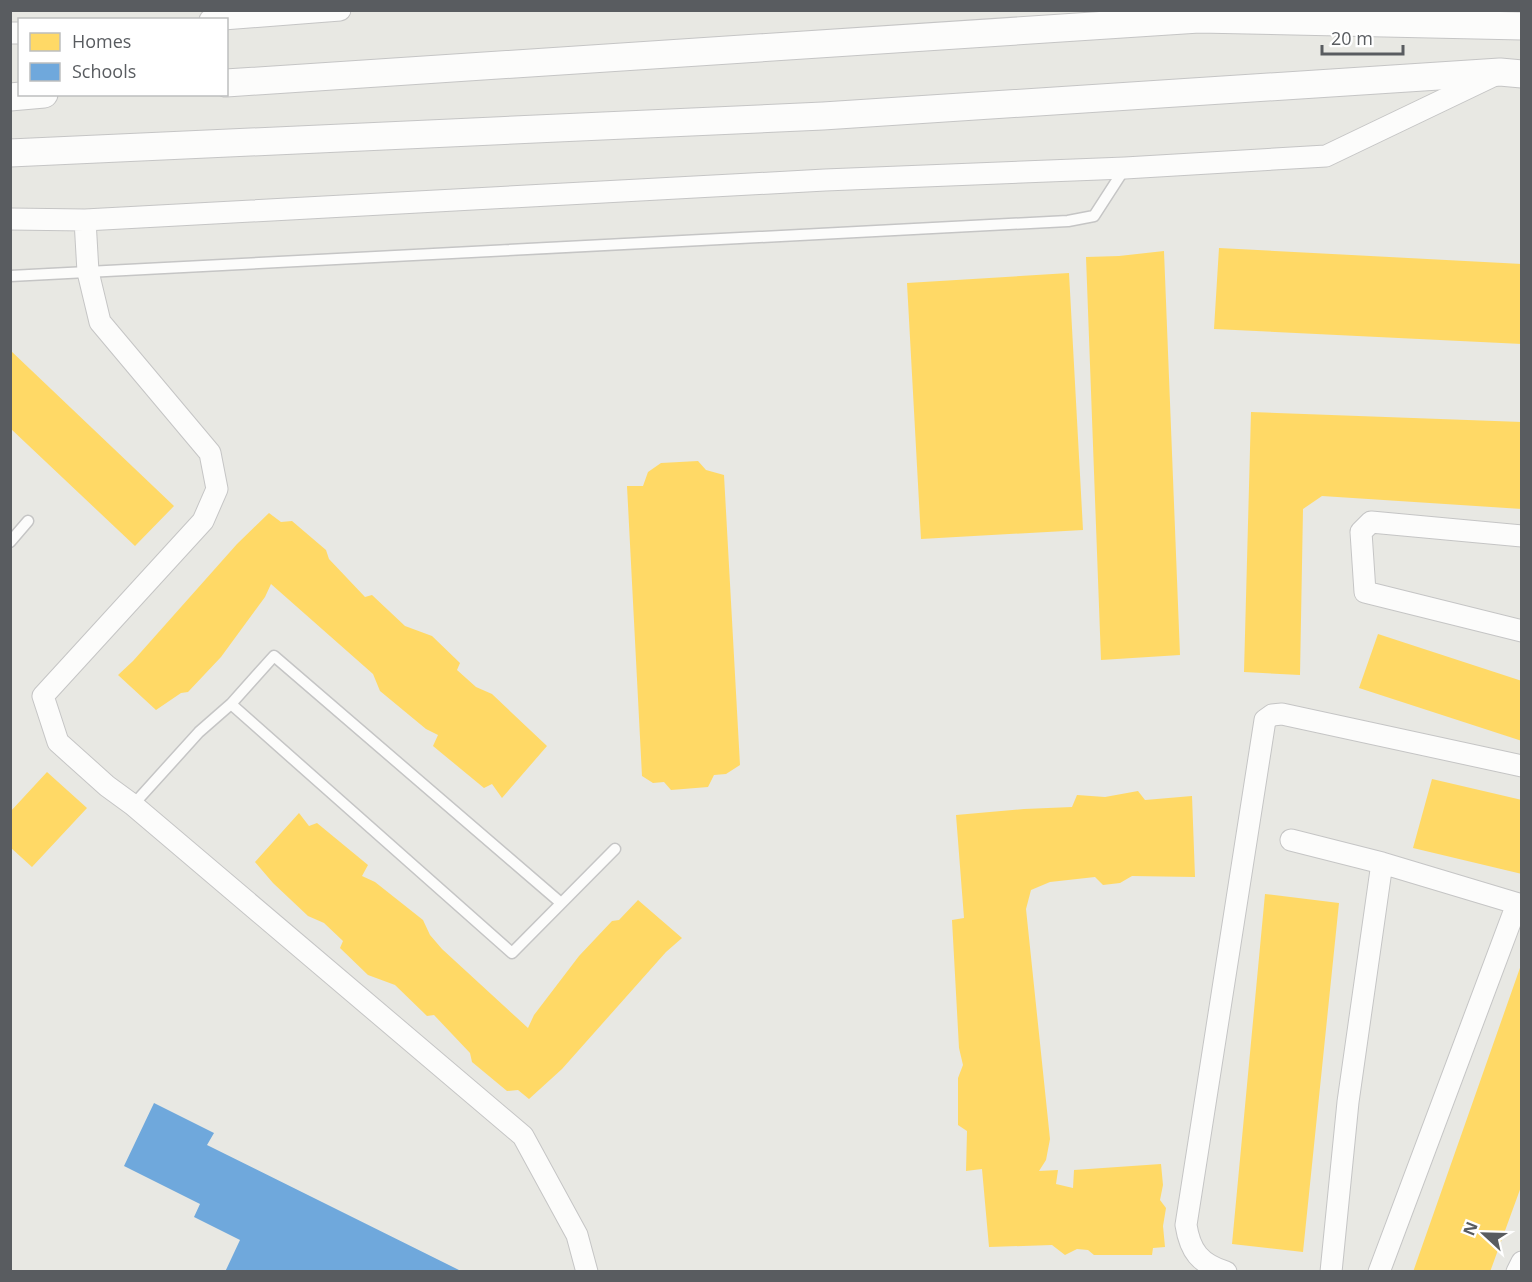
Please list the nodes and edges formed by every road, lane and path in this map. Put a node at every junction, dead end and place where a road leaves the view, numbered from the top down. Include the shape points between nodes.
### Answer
1 (340, 10) edge
2 (228, 19) edge
3 (1521, 26) edge
4 (1511, 73) edge
5 (228, 82) edge
6 (10, 153) edge
7 (1125, 168) junction
8 (10, 219) edge
9 (85, 220) junction
10 (88, 272) junction
11 (10, 276) edge
12 (28, 521) dead end
13 (1521, 536) edge
14 (10, 542) edge
15 (1521, 631) edge
16 (231, 704) junction
17 (1521, 766) edge
18 (133, 805) junction
19 (1291, 840) dead end
20 (615, 849) dead end
21 (1382, 863) junction
22 (561, 903) junction
23 (1519, 905) edge
24 (1521, 1262) edge
25 (587, 1272) edge
26 (1226, 1272) edge
27 (1331, 1272) edge
28 (1378, 1272) edge
29 (1517, 1272) edge

1 - 2 street
3 - 5 street via 1199,19
4 - 6 street via 823,116
4 - 7 street via 1326,156
7 - 9 street
7 - 10 lane via 1094,216 1068,221
8 - 9 street
9 - 10 street
10 - 11 lane
10 - 18 street via 100,322 210,453 217,489 203,521 43,696 58,742
12 - 14 lane
13 - 15 street via 1371,522 1361,532 1365,592
16 - 18 lane via 199,732
16 - 22 lane via 274,656
16 - 22 lane via 512,953
17 - 26 street via 1282,714 1272,714 1265,720 1186,1225 1189,1244 1208,1266
18 - 25 street via 523,1136 577,1235
19 - 21 street
20 - 22 lane
21 - 23 street
21 - 27 street via 1348,1102
23 - 28 street
24 - 29 street

